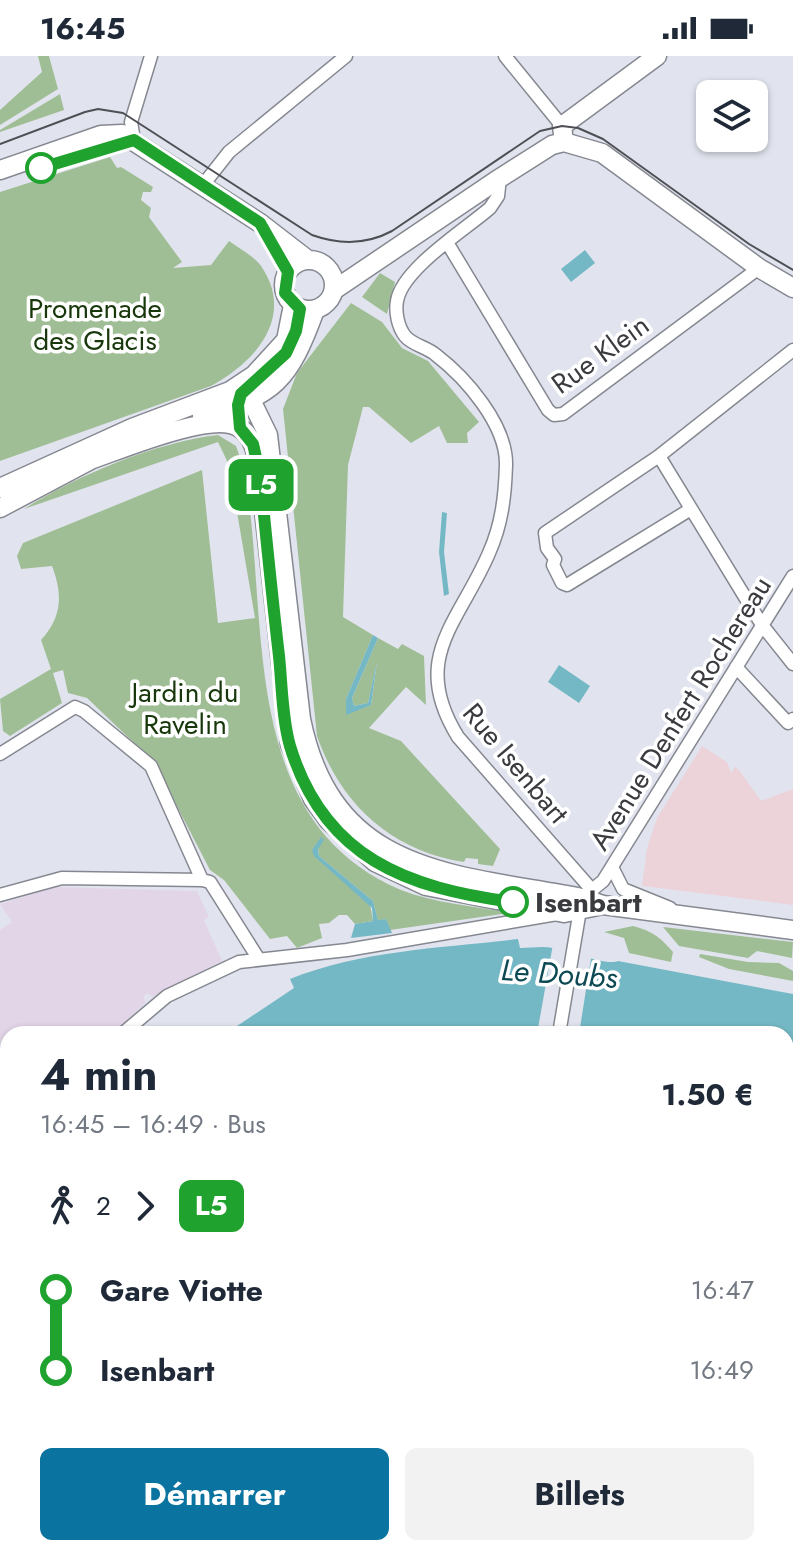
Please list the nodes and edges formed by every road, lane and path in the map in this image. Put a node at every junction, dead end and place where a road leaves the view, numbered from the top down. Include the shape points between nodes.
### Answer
1 (151, 56) edge
2 (346, 56) edge
3 (505, 56) edge
4 (657, 56) edge
5 (636, 62) edge
6 (563, 134) junction
7 (134, 140) junction
8 (0, 170) edge
9 (500, 178) junction
10 (203, 185) junction
11 (260, 223) junction
12 (448, 244) junction
13 (391, 252) junction
14 (317, 263) junction
15 (759, 268) junction
16 (288, 272) junction
17 (793, 288) edge
18 (334, 290) junction
19 (293, 305) junction
20 (315, 310) junction
21 (793, 350) edge
22 (230, 391) junction
23 (258, 402) junction
24 (659, 456) junction
25 (90, 460) junction
26 (0, 488) edge
27 (0, 508) edge
28 (691, 509) junction
29 (793, 576) edge
30 (762, 625) junction
31 (793, 664) edge
32 (736, 667) junction
33 (793, 719) edge
34 (0, 754) edge
35 (612, 867) junction
36 (202, 880) junction
37 (0, 895) edge
38 (580, 903) junction
39 (695, 919) junction
40 (793, 930) edge
41 (258, 958) junction
42 (131, 1026) edge
43 (560, 1026) edge

1 - 7 street via 131,122
2 - 10 street via 229,152
3 - 6 street
4 - 5 main road
5 - 6 main road
6 - 9 main road
6 - 15 main road via 602,153
7 - 8 main road via 111,133
7 - 10 main road
9 - 12 street, Rue Isenbart via 490,208
9 - 13 main road
10 - 11 main road
11 - 14 main road
11 - 16 main road
12 - 15 street, Rue Klein via 554,415 563,414
12 - 38 street, Rue Isenbart via 411,275 397,299 396,313 404,335 435,353 498,428 506,460 503,511 487,558 443,639 438,683 442,712
13 - 14 main road via 353,264
13 - 18 main road
14 - 16 main road via 299,262
14 - 18 main road via 333,277
15 - 17 main road
16 - 19 main road via 285,293
18 - 20 main road
19 - 20 main road
19 - 22 main road via 279,350
20 - 23 main road via 293,364
21 - 24 street
22 - 23 main road
22 - 26 main road
23 - 25 main road via 175,422
23 - 38 main road via 271,448 301,719 312,763 332,799 362,832 408,861
24 - 28 street
24 - 28 street via 545,533 562,583 567,585
25 - 27 main road
25 - 38 main road via 218,422 240,428 253,444 260,475 290,744 313,799 347,840 406,879 447,892
28 - 30 street
29 - 30 street, Avenue Denfert Rochereau
30 - 31 street
30 - 32 street, Avenue Denfert Rochereau
32 - 33 street via 788,723
32 - 35 street, Avenue Denfert Rochereau
34 - 36 street via 75,707 151,766
35 - 38 street, Avenue Denfert Rochereau
35 - 39 street via 623,889
36 - 37 street via 62,878
36 - 41 street via 210,882
38 - 39 main road
38 - 41 street via 347,950
38 - 43 street
39 - 40 main road
41 - 42 street via 211,973 167,996

